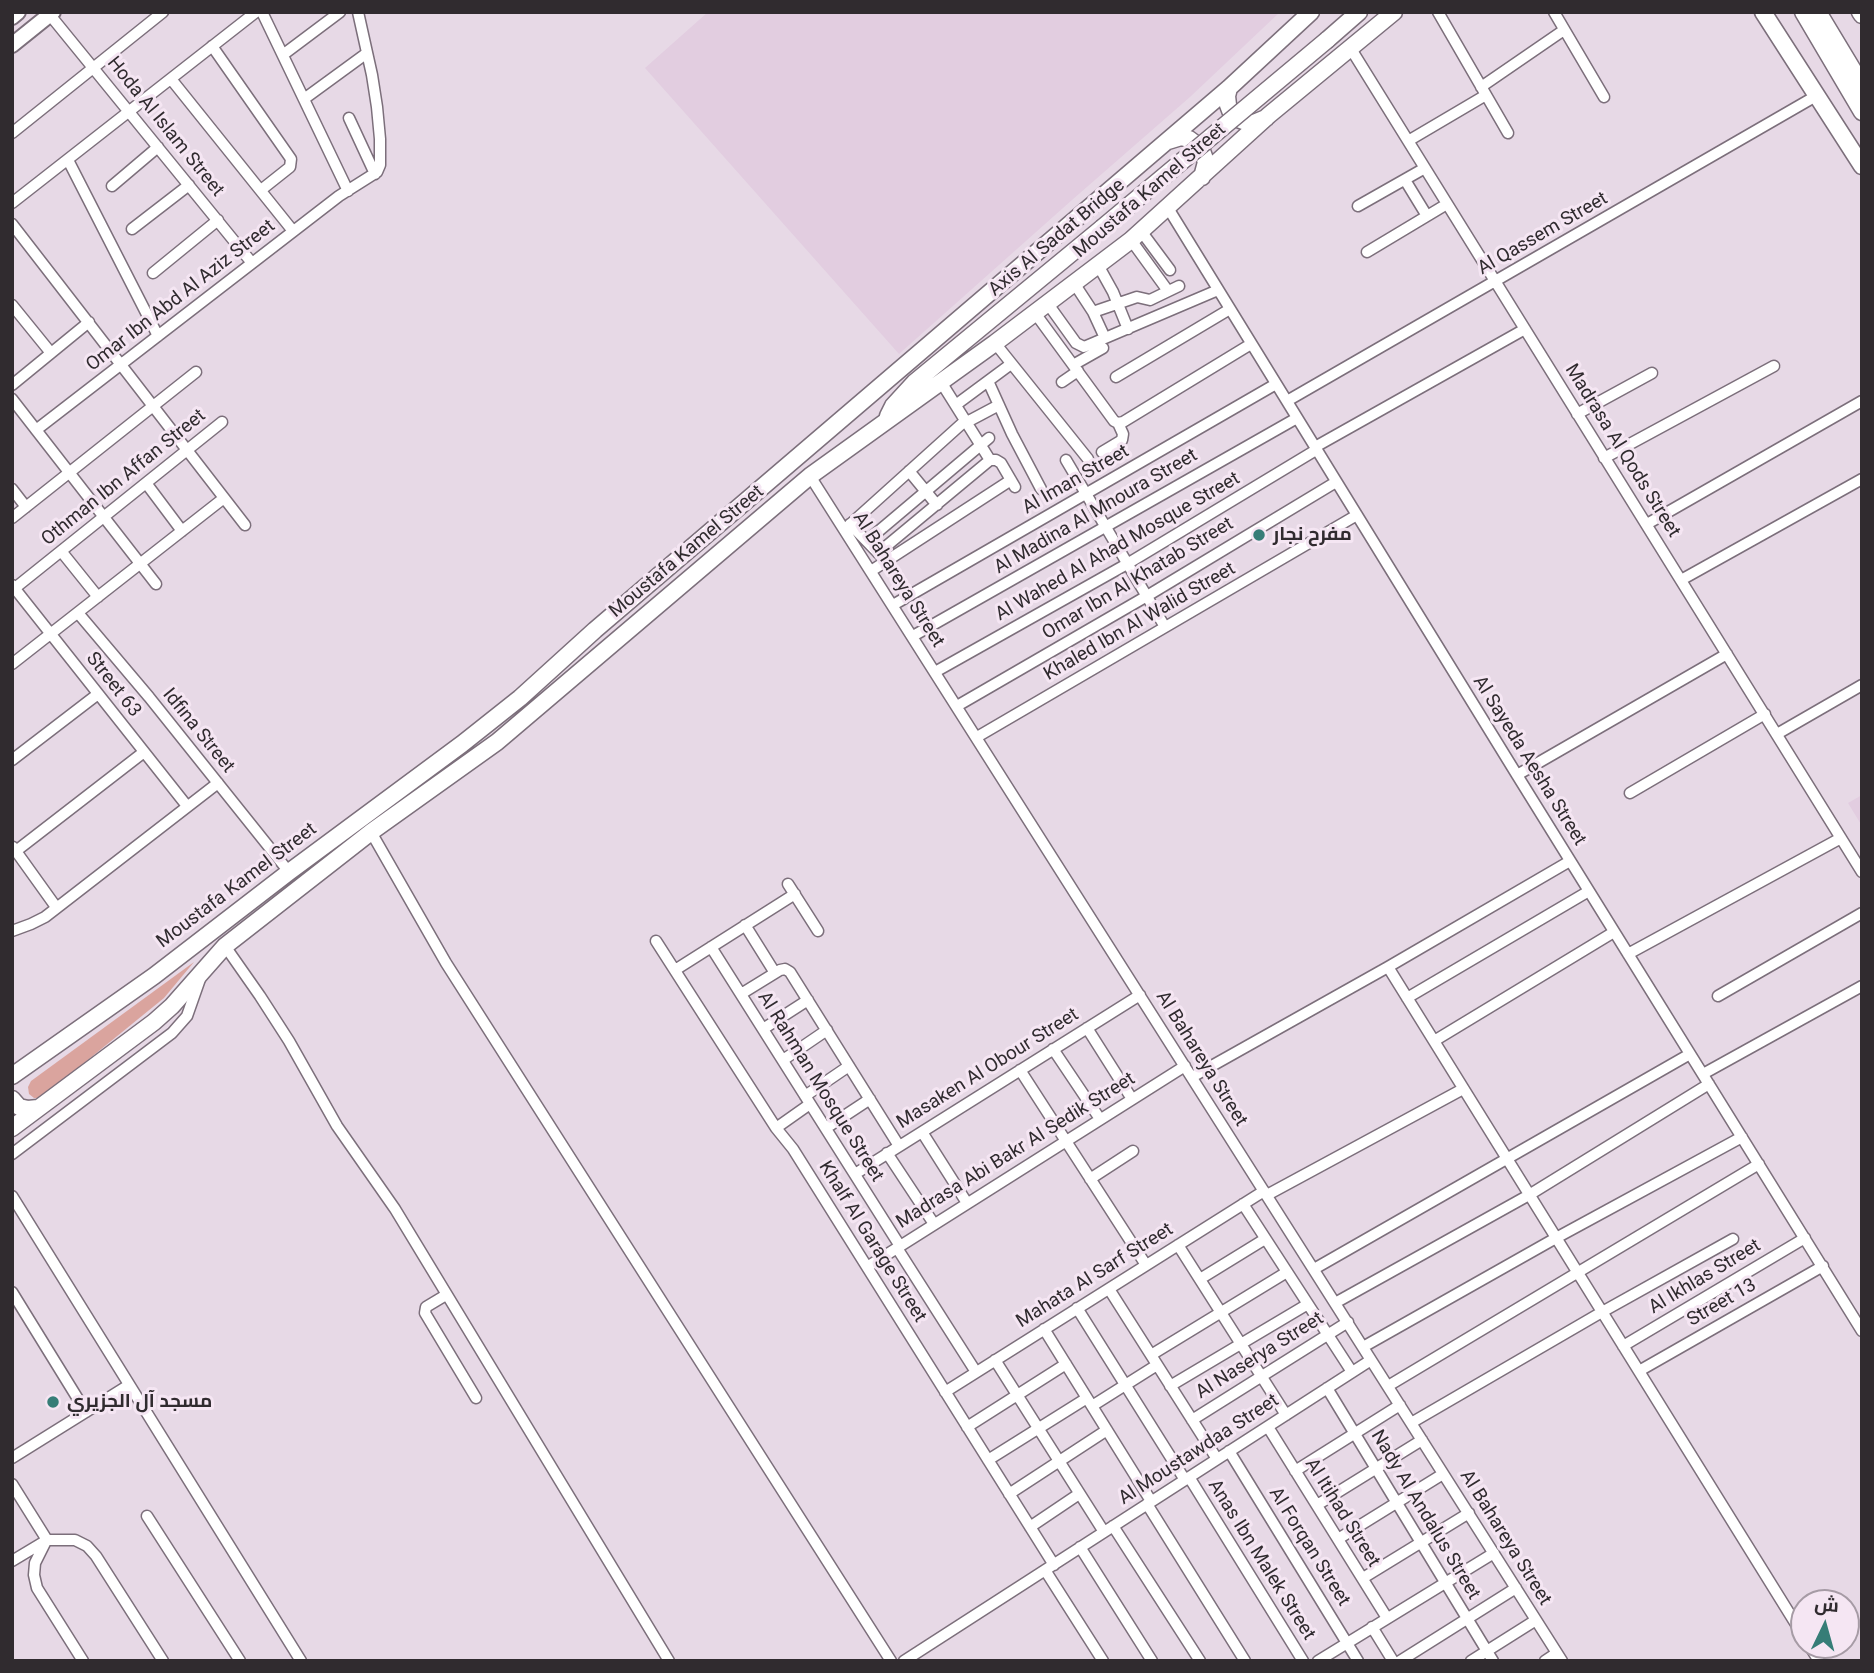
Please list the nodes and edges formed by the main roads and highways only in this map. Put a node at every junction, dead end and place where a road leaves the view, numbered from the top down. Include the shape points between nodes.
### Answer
1 (1311, 12) edge
2 (1359, 12) edge
3 (1394, 12) edge
4 (1763, 12) edge
5 (1803, 12) edge
6 (1818, 12) edge
7 (1857, 85) edge
8 (1229, 88) junction
9 (1862, 112) edge
10 (1269, 115) junction
11 (1167, 142) junction
12 (1862, 166) edge
13 (1202, 177) junction
14 (886, 422) junction
15 (13, 1076) edge
16 (12, 1099) edge
17 (38, 1108) junction
18 (12, 1128) edge

1 - 8 main road, Moustafa Kamel Street
2 - 14 main road, Axis Al Sadat Bridge, bridge via 915,382 893,405
3 - 10 main road, Moustafa Kamel Street
4 - 12 main road
5 - 7 main road
6 - 7 main road
7 - 9 main road
8 - 10 main road via 1228,105 1238,118 1254,123
8 - 11 main road, Moustafa Kamel Street
10 - 13 main road, Moustafa Kamel Street
11 - 13 main road via 1181,137 1196,142 1205,154
11 - 15 main road, Moustafa Kamel Street via 520,698 154,976
13 - 14 main road, Moustafa Kamel Street via 1098,265
14 - 17 main road, Moustafa Kamel Street via 810,476 497,742 371,832 225,946 154,1022
16 - 17 main road via 19,1107
17 - 18 main road, Moustafa Kamel Street

